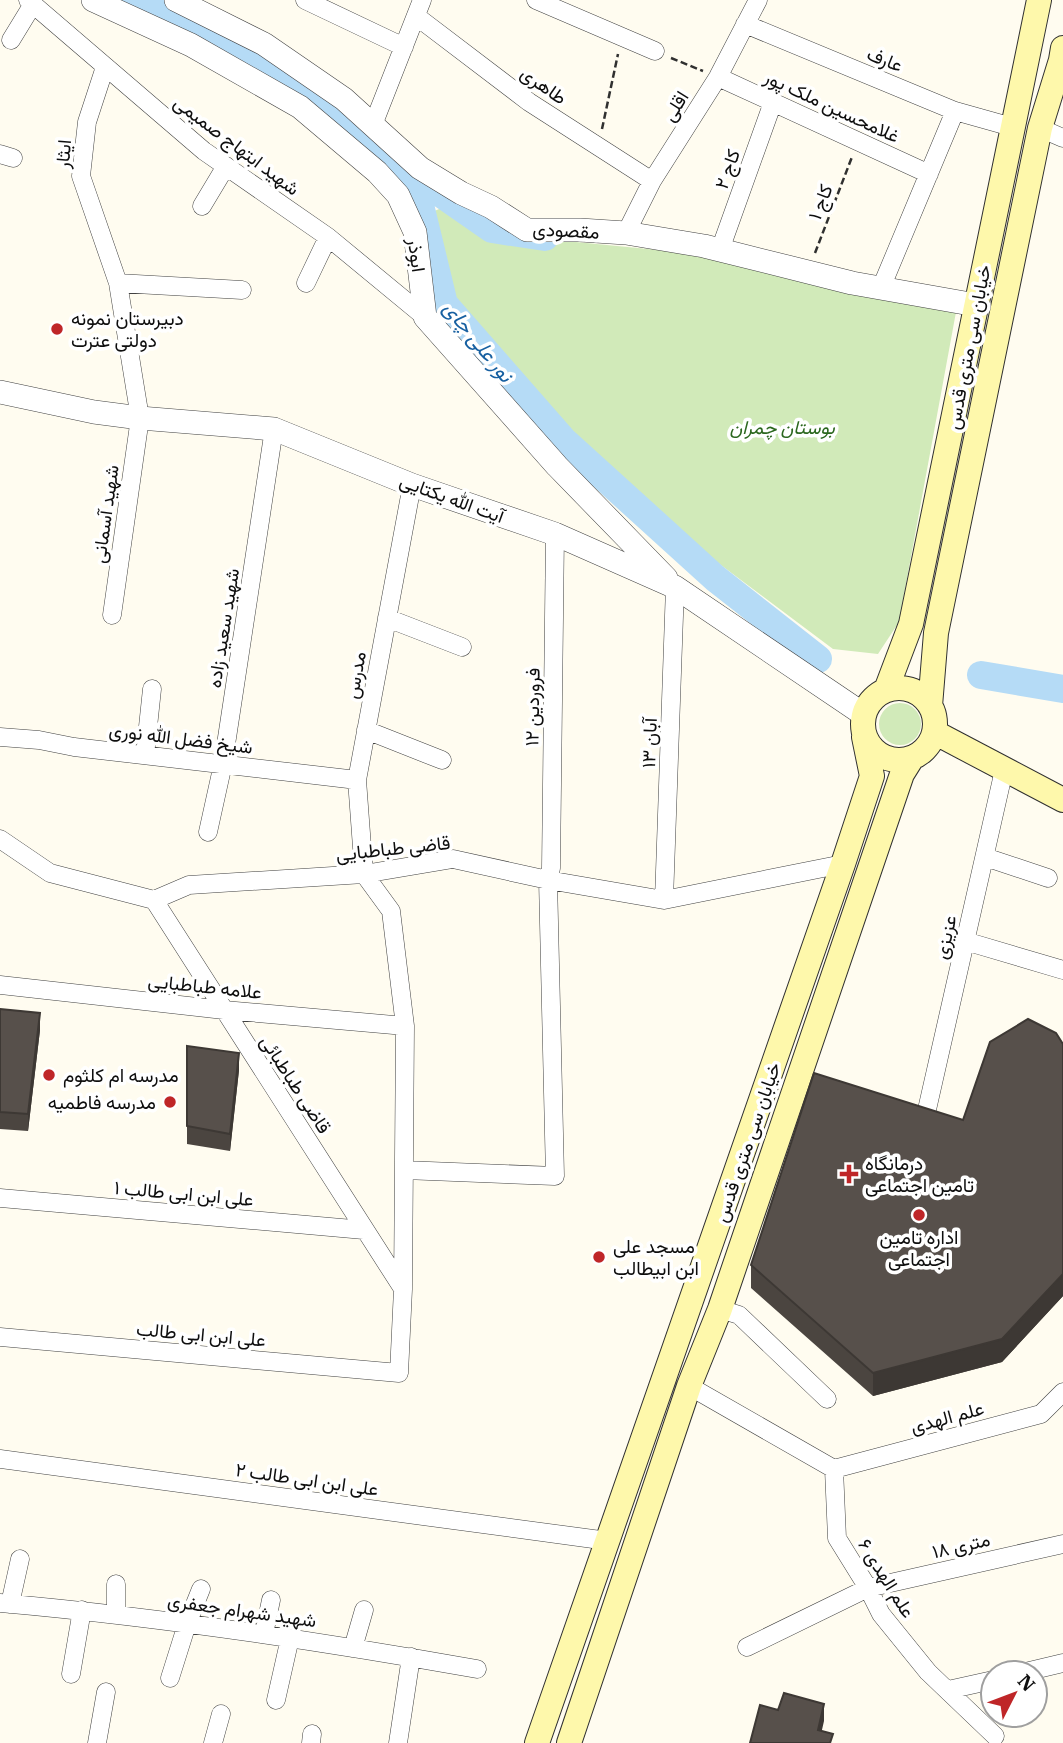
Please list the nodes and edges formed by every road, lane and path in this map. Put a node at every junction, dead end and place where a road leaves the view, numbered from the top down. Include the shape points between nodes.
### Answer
1 (93, 0) edge
2 (176, 0) edge
3 (305, 0) edge
4 (536, 0) edge
5 (758, 0) edge
6 (1039, 0) edge
7 (31, 2) edge
8 (419, 8) edge
9 (745, 24) junction
10 (622, 37) junction
11 (11, 40) dead end
12 (404, 47) junction
13 (655, 51) joint
14 (1062, 56) edge
15 (105, 67) junction
16 (718, 77) junction
17 (773, 102) junction
18 (955, 111) junction
19 (373, 125) junction
20 (1012, 127) junction
21 (1040, 128) junction
22 (1063, 138) edge
23 (858, 141) junction
24 (598, 146) junction
25 (226, 166) junction
26 (929, 174) junction
27 (652, 181) junction
28 (202, 206) dead end
29 (626, 233) junction
30 (328, 237) junction
31 (720, 250) junction
32 (808, 272) junction
33 (118, 283) junction
34 (306, 283) dead end
35 (881, 288) junction
36 (242, 290) dead end
37 (976, 304) junction
38 (425, 317) junction
39 (0, 392) edge
40 (140, 418) junction
41 (274, 429) junction
42 (412, 485) junction
43 (555, 534) junction
44 (675, 587) junction
45 (112, 615) dead end
46 (387, 618) junction
47 (462, 647) dead end
48 (152, 689) dead end
49 (886, 690) junction
50 (930, 705) junction
51 (864, 726) junction
52 (366, 730) junction
53 (934, 732) junction
54 (0, 737) edge
55 (145, 755) junction
56 (912, 758) junction
57 (442, 760) dead end
58 (223, 764) junction
59 (1004, 769) junction
60 (357, 780) junction
61 (1063, 800) edge
62 (208, 832) dead end
63 (0, 839) edge
64 (0, 856) edge
65 (985, 857) junction
66 (843, 864) junction
67 (50, 873) junction
68 (364, 874) junction
69 (1048, 878) dead end
70 (548, 880) junction
71 (154, 900) junction
72 (664, 900) junction
73 (965, 941) junction
74 (1063, 970) edge
75 (0, 985) edge
76 (224, 1010) junction
77 (405, 1026) junction
78 (926, 1114) edge
79 (404, 1170) junction
80 (0, 1199) edge
81 (718, 1229) junction
82 (364, 1230) junction
83 (744, 1239) junction
84 (403, 1289) junction
85 (720, 1309) junction
86 (0, 1337) edge
87 (689, 1386) junction
88 (1063, 1392) edge
89 (827, 1399) dead end
90 (0, 1459) edge
91 (834, 1469) junction
92 (608, 1541) junction
93 (1063, 1544) edge
94 (20, 1559) dead end
95 (116, 1584) dead end
96 (868, 1588) junction
97 (201, 1590) dead end
98 (271, 1600) dead end
99 (5, 1604) edge
100 (82, 1610) junction
101 (365, 1610) dead end
102 (116, 1614) junction
103 (187, 1624) junction
104 (264, 1634) junction
105 (290, 1638) junction
106 (747, 1647) dead end
107 (353, 1648) junction
108 (411, 1657) junction
109 (477, 1669) dead end
110 (71, 1674) dead end
111 (170, 1678) dead end
112 (979, 1683) edge
113 (948, 1690) junction
114 (106, 1692) dead end
115 (276, 1700) dead end
116 (221, 1714) dead end
117 (995, 1736) dead end
118 (97, 1743) edge
119 (213, 1743) edge
120 (398, 1743) edge
121 (537, 1743) edge
122 (569, 1743) edge

1 - 38 street, ابوذر via 191,45 300,107 377,172 398,195 415,232
2 - 19 street, مقصودی via 264,44 344,99
3 - 12 street
4 - 10 street
5 - 9 street, اقلی
6 - 20 main road, خیابان سی متری قدس
7 - 11 street
7 - 15 street, شهید ابتهاج صمیمی
8 - 12 street
8 - 24 street, طاهری via 529,102
9 - 16 street, اقلی
9 - 18 street, عارف
10 - 13 street
10 - 24 path
12 - 19 street
13 - 16 path
14 - 21 main road, خیابان سی متری قدس
15 - 25 street, شهید ابتهاج صمیمی
15 - 33 street, ایثار via 87,122 81,176
16 - 17 street, غلامحسین ملک پور
16 - 27 street, اقلی
17 - 23 street, غلامحسین ملک پور
17 - 31 street, کاج ۲
18 - 20 street, عارف
18 - 26 street
19 - 29 street, مقصودی via 421,168 527,230
20 - 37 main road, خیابان سی متری قدس
21 - 22 street
21 - 50 main road, خیابان سی متری قدس via 936,633
23 - 26 street, غلامحسین ملک پور
23 - 32 path, کاج ۱
24 - 27 street, طاهری
25 - 28 street
25 - 30 street, شهید ابتهاج صمیمی
26 - 35 street
27 - 29 street, اقلی
29 - 31 street, مقصودی
30 - 34 street
30 - 38 street, شهید ابتهاج صمیمی
31 - 32 street, مقصودی
32 - 35 street, مقصودی
33 - 36 street
33 - 40 street, ایثار
35 - 37 street, مقصودی
37 - 49 main road, خیابان سی متری قدس via 912,624
38 - 44 street via 557,466
39 - 40 street, آیت الله یکتایی
40 - 41 street, آیت الله یکتایی
40 - 45 street, شهید آسمانی
41 - 42 street, آیت الله یکتایی
41 - 58 street, شهید سعید زاده
42 - 43 street, آیت الله یکتایی
42 - 46 street, مدرس
43 - 44 street, آیت الله یکتایی
43 - 70 street, ۱۲ فروردین
44 - 51 street, آیت الله یکتایی
44 - 72 street, ۱۳ آبان
46 - 47 street
46 - 52 street, مدرس
48 - 55 street
49 - 50 main road via 906,688
49 - 51 main road via 868,704
50 - 53 main road
51 - 56 main road via 870,747 879,755 890,760
51 - 66 main road, خیابان سی متری قدس via 872,776
52 - 57 street
52 - 60 street, مدرس
53 - 56 main road via 926,750
53 - 59 main road
54 - 55 street, شیخ فضل الله نوری
55 - 58 street, شیخ فضل الله نوری
56 - 83 main road, خیابان سی متری قدس via 902,774
58 - 60 street, شیخ فضل الله نوری
58 - 62 street, شهید سعید زاده
59 - 61 main road
59 - 65 street, عزیزی
60 - 68 street, مدرس
63 - 67 street
64 - 67 street
65 - 69 street
65 - 73 street, عزیزی
66 - 72 street, قاضی طباطبایی
66 - 81 main road, خیابان سی متری قدس
67 - 71 street
68 - 70 street, قاضی طباطبایی via 453,859
68 - 71 street, قاضی طباطبایی via 188,885
68 - 77 street via 391,911
70 - 72 street, قاضی طباطبایی
70 - 79 street, ۱۲ فروردین via 555,1176
71 - 76 street, قاضی طباطبائی
73 - 74 street
73 - 78 street, عزیزی
75 - 76 street, علامه طباطبایی
76 - 77 street, علامه طباطبایی
76 - 82 street, قاضی طباطبائی
77 - 79 street
79 - 84 street
80 - 82 street, علی ابن ابی طالب ۱
81 - 83 main road
81 - 92 main road, خیابان سی متری قدس
82 - 84 street, قاضی طباطبائی
83 - 85 main road, خیابان سی متری قدس
84 - 86 street, علی ابن ابی طالب via 399,1373
85 - 87 main road, خیابان سی متری قدس
85 - 89 street via 739,1315
87 - 91 street
87 - 122 main road, خیابان سی متری قدس
88 - 91 street, علم الهدی via 1041,1415
90 - 92 street, علی ابن ابی طالب ۲
91 - 96 street, علم الهدی ۶ via 836,1538
92 - 121 main road, خیابان سی متری قدس
93 - 96 street, ۱۸ متری
94 - 99 street
95 - 102 street
96 - 106 street, ۱۸ متری
96 - 113 street, علم الهدی ۶ via 881,1615
97 - 103 street
98 - 104 street
99 - 100 street, شهید شهرام جعفری
100 - 102 street, شهید شهرام جعفری
100 - 110 street
101 - 107 street
102 - 103 street, شهید شهرام جعفری
103 - 104 street, شهید شهرام جعفری
103 - 111 street
104 - 105 street, شهید شهرام جعفری
105 - 107 street, شهید شهرام جعفری
105 - 115 street
107 - 108 street, شهید شهرام جعفری
108 - 109 street, شهید شهرام جعفری
108 - 120 street
112 - 113 street
113 - 117 street, علم الهدی ۶
114 - 118 street
116 - 119 street

